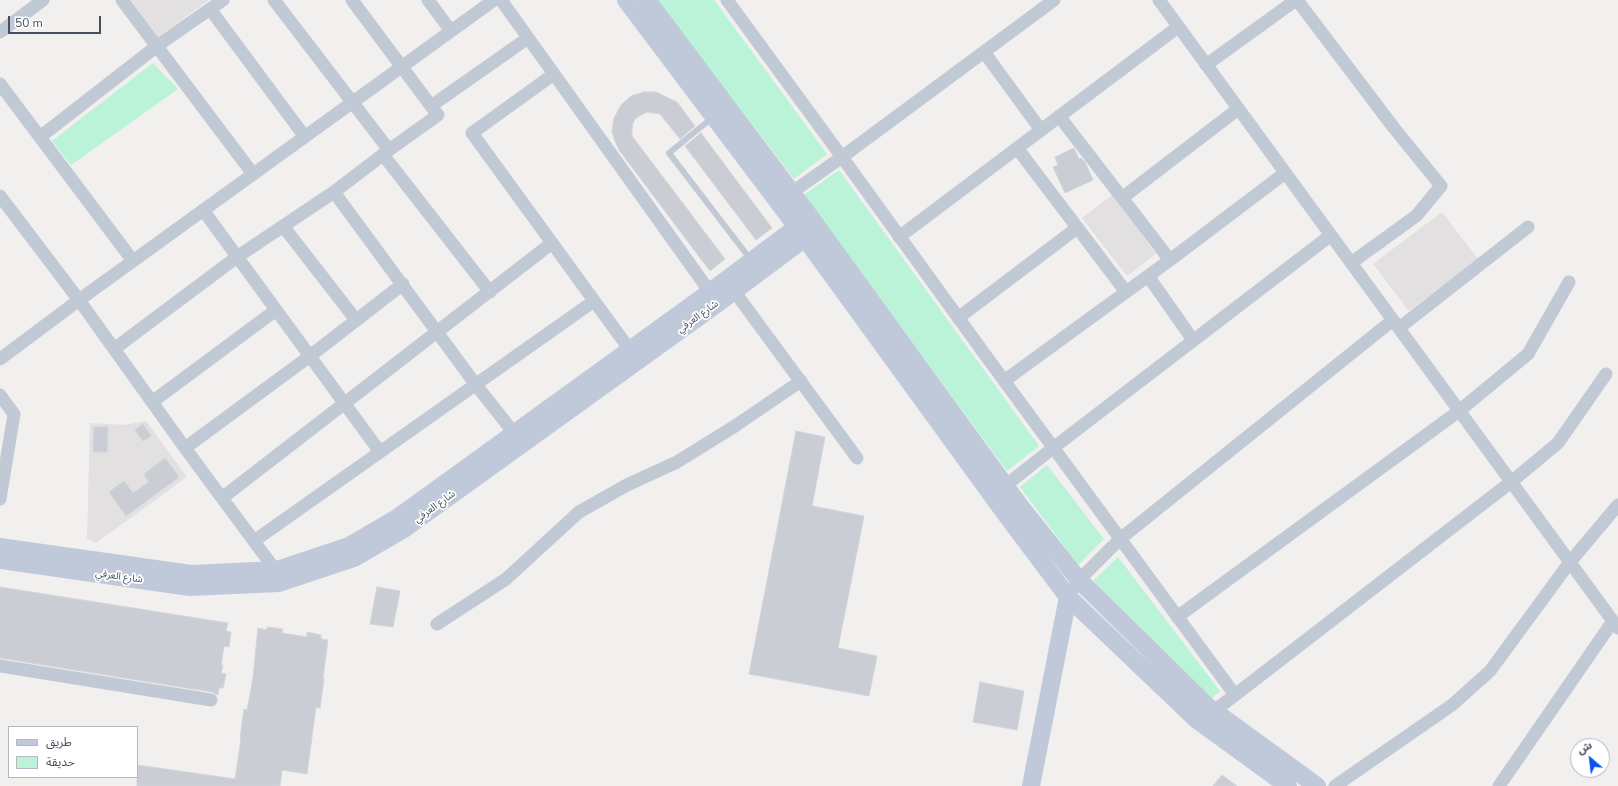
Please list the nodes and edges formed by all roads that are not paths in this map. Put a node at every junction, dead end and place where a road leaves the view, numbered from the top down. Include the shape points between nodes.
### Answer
1 (43, 0) edge
2 (122, 0) edge
3 (222, 0) edge
4 (274, 0) edge
5 (352, 0) edge
6 (428, 0) edge
7 (494, 0) edge
8 (500, 0) edge
9 (626, 0) edge
10 (647, 0) edge
11 (726, 0) edge
12 (1054, 0) edge
13 (1159, 0) edge
14 (1297, 0) edge
15 (210, 9) junction
16 (1178, 26) junction
17 (450, 31) junction
18 (0, 32) edge
19 (528, 38) junction
20 (157, 46) junction
21 (984, 52) junction
22 (1206, 65) junction
23 (402, 66) junction
24 (554, 74) junction
25 (0, 84) edge
26 (352, 102) junction
27 (431, 106) junction
28 (1238, 109) junction
29 (1059, 116) junction
30 (713, 117) junction
31 (1041, 130) junction
32 (40, 137) junction
33 (305, 137) junction
34 (1017, 148) junction
35 (386, 153) junction
36 (842, 157) junction
37 (1285, 172) junction
38 (253, 174) junction
39 (334, 192) junction
40 (792, 193) junction
41 (0, 196) edge
42 (1122, 198) junction
43 (203, 210) junction
44 (283, 226) junction
45 (1078, 228) junction
46 (1528, 228) dead end
47 (801, 233) junction
48 (1331, 235) junction
49 (899, 237) junction
50 (552, 244) junction
51 (237, 257) junction
52 (1170, 260) junction
53 (133, 261) junction
54 (752, 261) junction
55 (1351, 263) junction
56 (1148, 276) junction
57 (1569, 282) dead end
58 (403, 284) junction
59 (734, 291) junction
60 (490, 292) junction
61 (1126, 292) junction
62 (714, 298) junction
63 (79, 300) junction
64 (594, 301) junction
65 (276, 310) junction
66 (958, 318) junction
67 (356, 320) junction
68 (1396, 324) junction
69 (437, 332) junction
70 (1193, 340) junction
71 (114, 349) junction
72 (630, 350) junction
73 (310, 356) junction
74 (0, 359) edge
75 (1606, 374) dead end
76 (800, 381) junction
77 (1004, 381) junction
78 (476, 385) junction
79 (0, 395) edge
80 (152, 402) junction
81 (344, 403) junction
82 (1459, 411) junction
83 (514, 434) junction
84 (185, 448) junction
85 (1053, 448) junction
86 (380, 452) junction
87 (857, 458) dead end
88 (1511, 482) junction
89 (1006, 486) junction
90 (222, 498) junction
91 (0, 499) edge
92 (1618, 505) edge
93 (1120, 539) junction
94 (254, 541) junction
95 (0, 547) edge
96 (0, 560) edge
97 (1570, 562) junction
98 (280, 576) junction
99 (1079, 580) junction
100 (1068, 597) junction
101 (1177, 617) junction
102 (437, 624) dead end
103 (1615, 624) edge
104 (0, 666) edge
105 (1235, 694) junction
106 (211, 700) dead end
107 (1214, 711) junction
108 (1031, 786) edge
109 (1288, 786) edge
110 (1317, 786) edge
111 (1335, 786) edge
112 (1499, 786) edge

1 - 18 street
2 - 20 street
3 - 15 street
4 - 26 street
5 - 23 street
6 - 17 street
7 - 17 street
8 - 19 street
9 - 30 main road
10 - 40 main road
11 - 36 street
12 - 21 street
13 - 16 street
14 - 22 street
14 - 55 street via 1441,186 1416,216
15 - 20 street
15 - 33 street
16 - 22 street
16 - 29 street
17 - 23 street
19 - 24 street
19 - 27 street
20 - 32 street
20 - 38 street
21 - 31 street
21 - 36 street
22 - 28 street
23 - 26 street
23 - 27 street
24 - 50 street via 472,133
24 - 62 street
25 - 32 street
26 - 33 street
26 - 35 street
27 - 35 street via 438,115
28 - 37 street
28 - 42 street
29 - 31 street
29 - 42 street
30 - 47 main road
30 - 54 lane via 669,153
31 - 34 street
32 - 53 street
33 - 38 street
34 - 45 street
34 - 49 street
35 - 39 street
35 - 60 street
36 - 40 street
36 - 49 street
37 - 48 street
37 - 52 street
38 - 43 street
39 - 44 street
39 - 58 street
40 - 89 main road
41 - 63 street
42 - 52 street
43 - 51 street
43 - 53 street
44 - 51 street
44 - 67 street
45 - 61 street
45 - 66 street
46 - 68 street
47 - 54 main road, شارع العرفي
47 - 59 main road, شارع العرفي
47 - 100 main road
48 - 55 street
48 - 70 street
49 - 66 street
50 - 60 street
50 - 64 street
51 - 65 street
51 - 71 street
52 - 56 street
53 - 63 street
54 - 62 main road, شارع العرفي
55 - 68 street
56 - 61 street
56 - 70 street
57 - 82 street via 1528,354
58 - 67 street
58 - 69 street
59 - 62 main road, شارع العرفي
59 - 76 street
60 - 69 street
61 - 77 street
62 - 72 main road, شارع العرفي
62 - 98 main road, شارع العرفي via 404,529 354,558
63 - 71 street
63 - 74 street
64 - 72 street
64 - 78 street
65 - 73 street
65 - 80 street
66 - 77 street
67 - 73 street
68 - 82 street
68 - 93 street
69 - 78 street
69 - 81 street
70 - 85 street
71 - 80 street
72 - 83 main road, شارع العرفي
73 - 81 street
73 - 84 street
75 - 88 street via 1558,443
76 - 87 street
76 - 102 street via 677,462 627,485 579,512 506,579
77 - 85 street
78 - 83 street
78 - 86 street
79 - 91 street via 14,414
80 - 84 street
81 - 86 street
81 - 90 street
82 - 88 street
82 - 101 street
83 - 98 main road, شارع العرفي via 397,518 348,546
84 - 90 street
85 - 89 street
85 - 93 street
86 - 94 street
88 - 97 street
88 - 105 street
89 - 99 main road
90 - 94 street
92 - 97 street
93 - 99 street
93 - 101 street
94 - 98 street
95 - 98 main road, شارع العرفي via 191,574
96 - 98 main road, شارع العرفي via 190,587
97 - 103 street
97 - 111 street via 1490,671 1452,705
99 - 100 street
99 - 107 main road
100 - 108 main road
100 - 109 main road via 1197,720
101 - 105 street
103 - 112 street
104 - 106 street
105 - 107 street
107 - 110 main road

